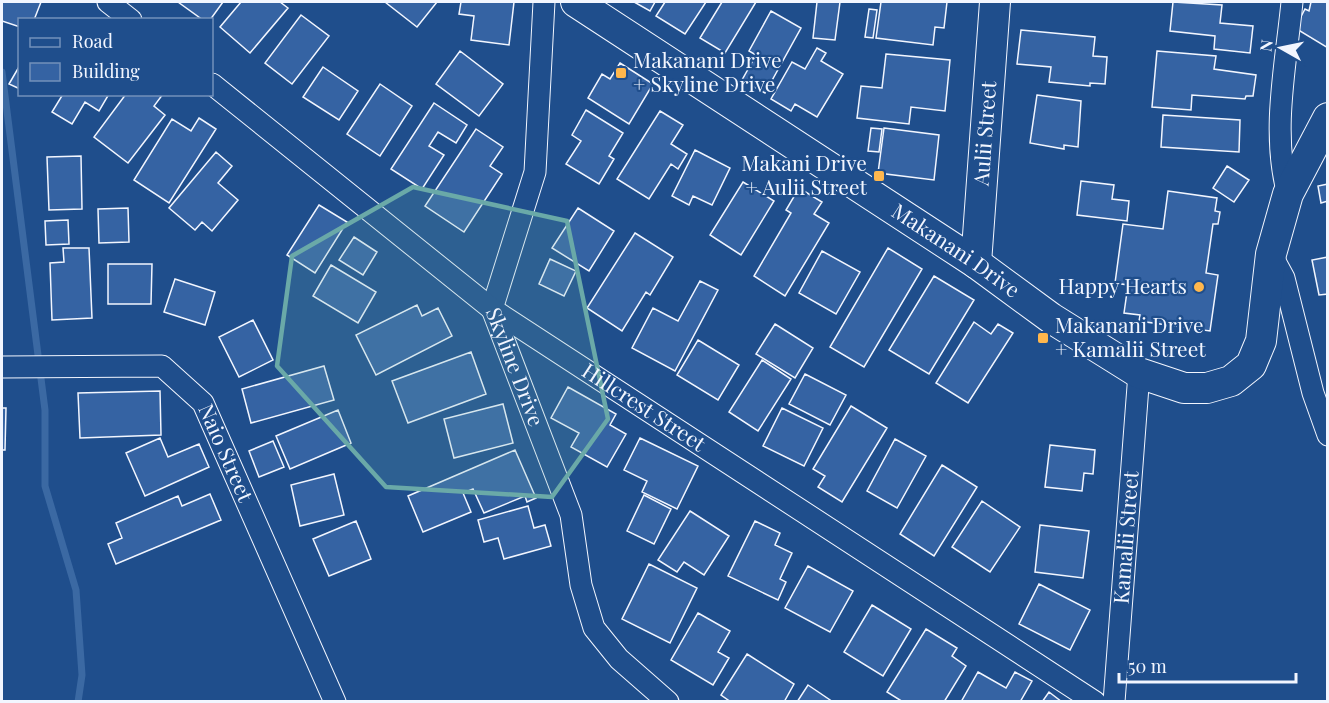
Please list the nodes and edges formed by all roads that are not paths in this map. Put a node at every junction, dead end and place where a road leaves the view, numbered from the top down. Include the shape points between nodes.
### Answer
1 (108, 2) edge
2 (544, 2) edge
3 (576, 2) edge
4 (995, 2) edge
5 (1293, 2) edge
6 (128, 18) edge
7 (213, 85) edge
8 (1328, 118) edge
9 (1288, 194) junction
10 (1271, 254) junction
11 (976, 263) junction
12 (492, 309) junction
13 (9, 367) edge
14 (1139, 373) junction
15 (1328, 435) edge
16 (334, 702) edge
17 (668, 702) edge
18 (1095, 702) edge
19 (1114, 702) edge

1 - 6 street
2 - 12 street, Skyline Drive via 535,172
3 - 11 street, Makanani Drive
4 - 11 street, Aulii Street
5 - 9 street via 1279,139
7 - 12 street, Hillcrest Street
8 - 9 street, Makanani Drive
9 - 10 street, Makanani Drive
10 - 14 street, Makanani Drive via 1261,341 1251,365 1241,375 1218,385 1195,388 1169,385
10 - 15 street via 1284,278 1313,393
11 - 14 street, Makanani Drive via 1051,318
12 - 17 street, Skyline Drive via 571,515 581,585 594,628 619,658
12 - 18 street, Hillcrest Street
13 - 16 street, Naio Street via 162,366 203,403
14 - 19 street, Kamalii Street

